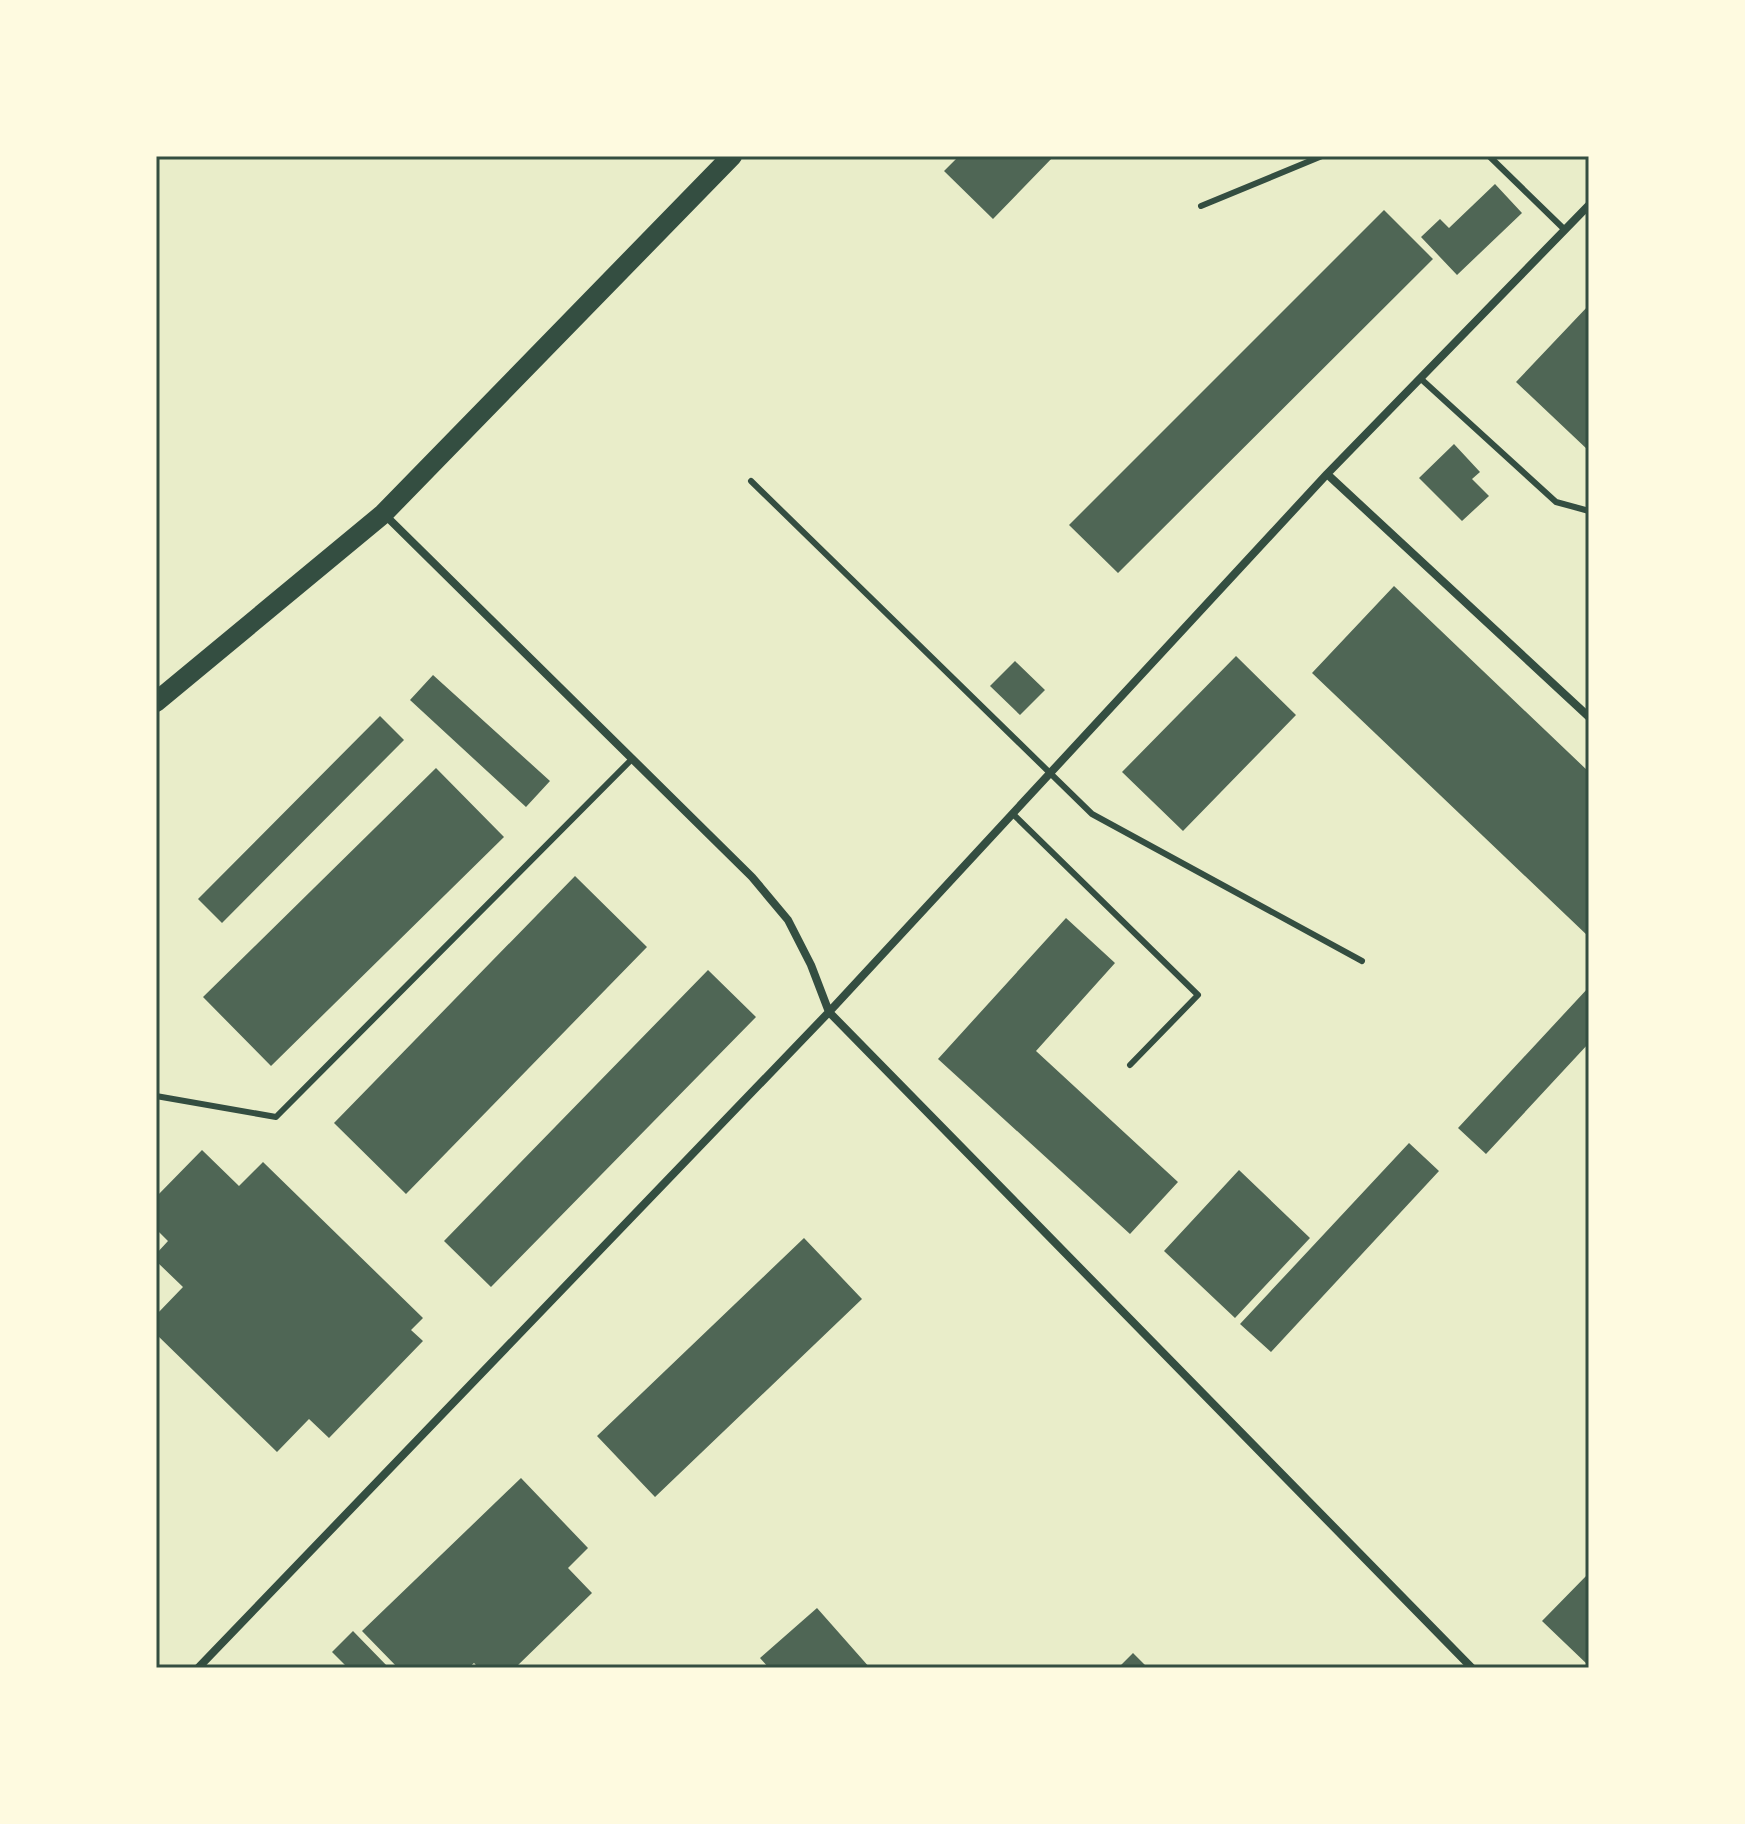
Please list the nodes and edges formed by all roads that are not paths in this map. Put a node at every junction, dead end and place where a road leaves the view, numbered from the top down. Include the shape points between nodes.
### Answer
1 (732, 156) edge
2 (1322, 156) edge
3 (1489, 156) edge
4 (1589, 205) edge
5 (1201, 206) dead end
6 (1565, 230) junction
7 (1420, 378) junction
8 (1327, 474) junction
9 (751, 481) dead end
10 (1589, 511) edge
11 (383, 514) junction
12 (156, 702) edge
13 (1589, 717) edge
14 (632, 759) junction
15 (1051, 773) junction
16 (1013, 814) junction
17 (1362, 961) dead end
18 (829, 1012) junction
19 (1130, 1065) dead end
20 (156, 1096) edge
21 (198, 1668) edge
22 (1472, 1668) edge

1 - 11 main road
2 - 5 lane
3 - 6 lane
4 - 6 street
6 - 7 street
7 - 8 street
7 - 10 lane via 1556,502
8 - 13 street
8 - 15 street
9 - 15 lane
11 - 12 main road
11 - 14 street
14 - 18 street via 752,877 788,920
14 - 20 lane via 276,1117
15 - 16 street
15 - 17 lane via 1092,814
16 - 18 street
16 - 19 lane via 1198,995
18 - 21 street
18 - 22 street

